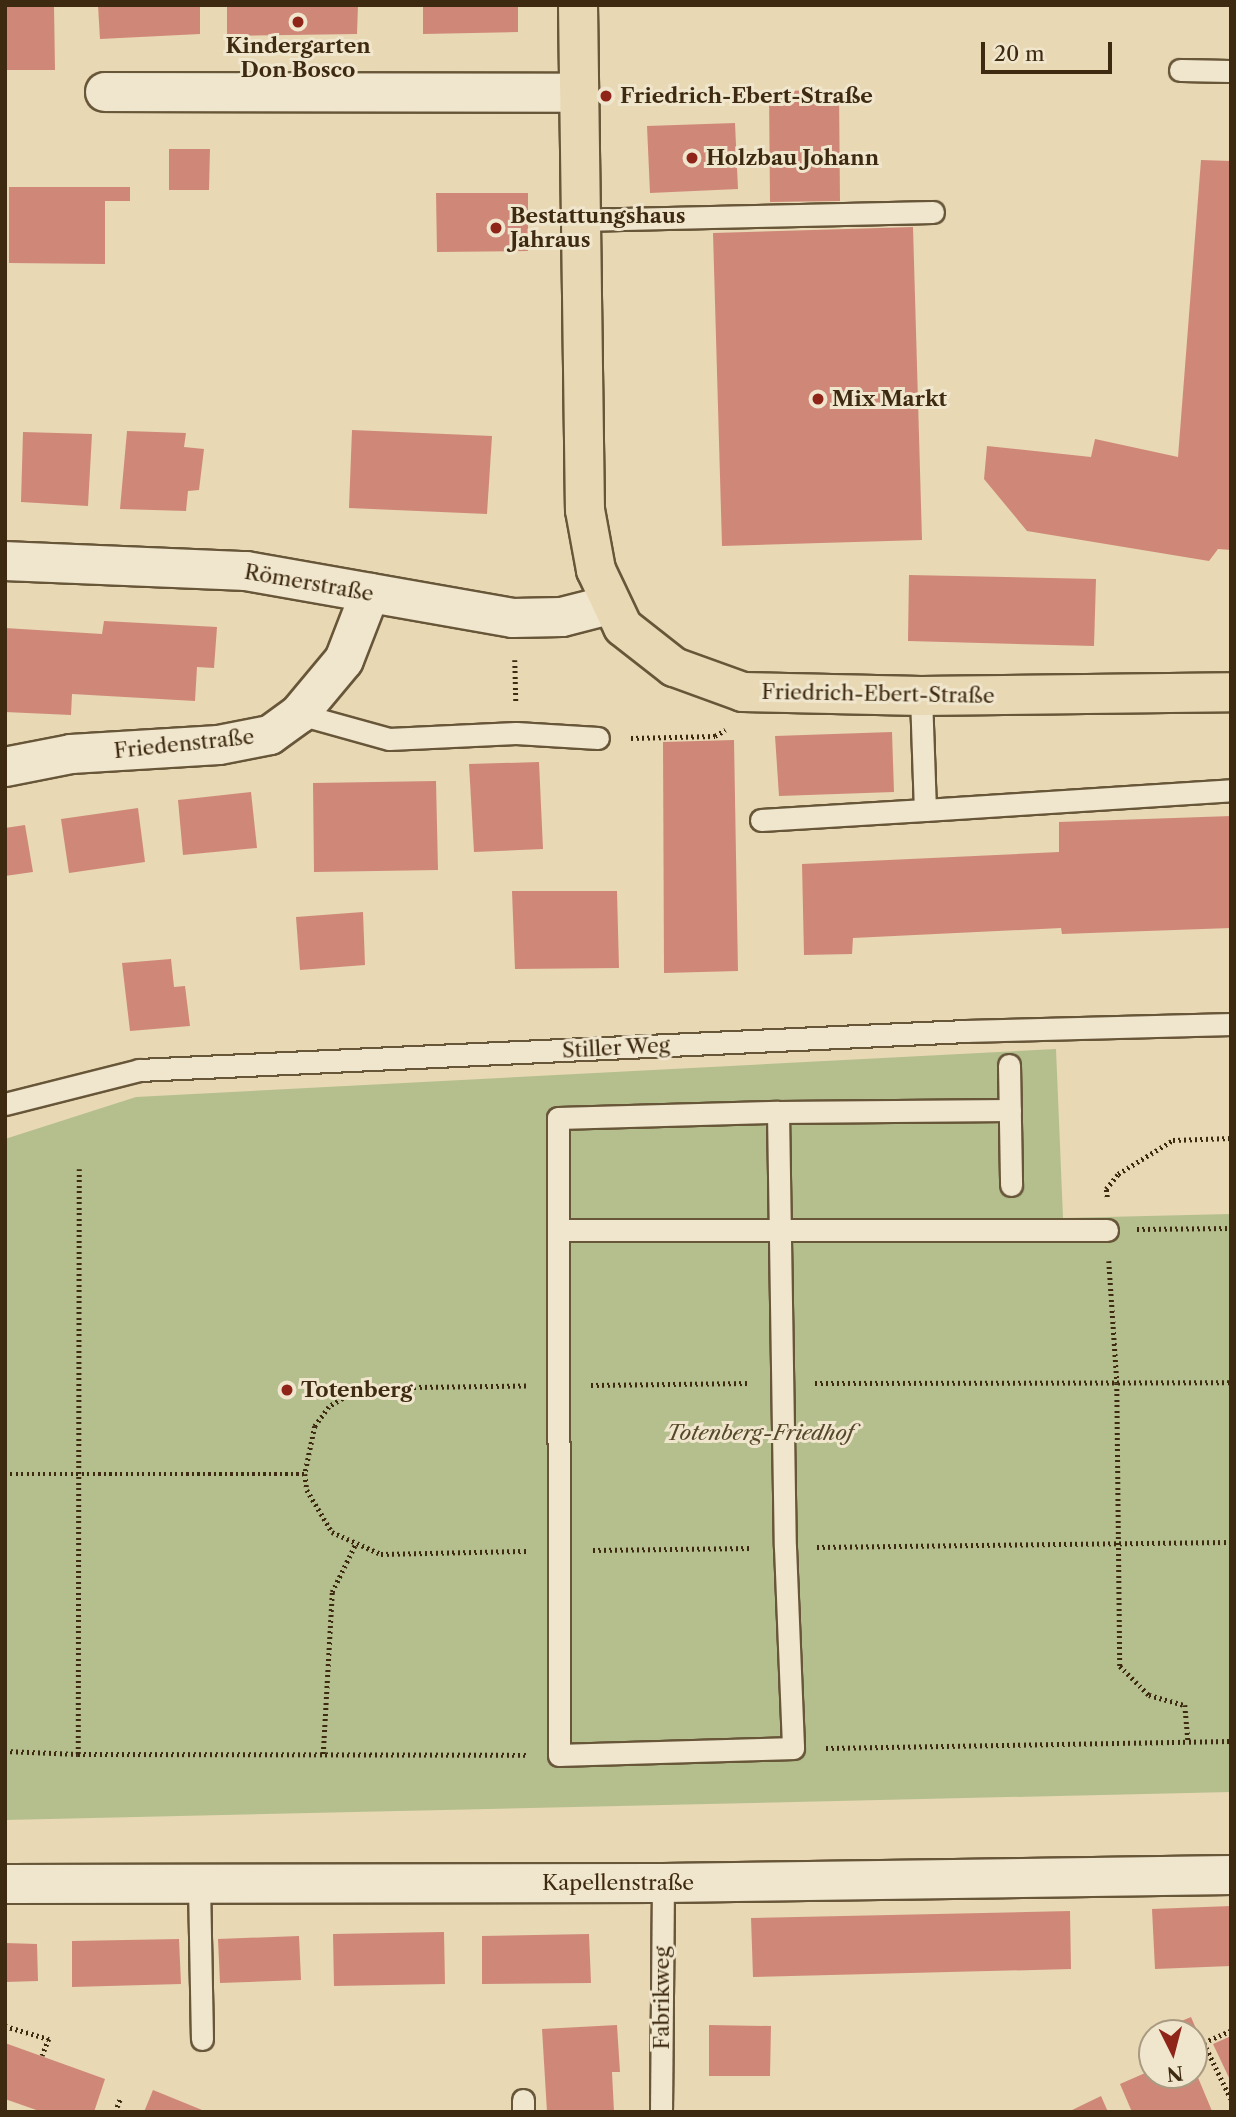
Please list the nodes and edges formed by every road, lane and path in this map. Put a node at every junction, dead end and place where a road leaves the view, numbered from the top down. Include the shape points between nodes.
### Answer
1 (578, 5) edge
2 (1180, 70) dead end
3 (1231, 71) edge
4 (105, 92) dead end
5 (577, 93) junction
6 (933, 212) dead end
7 (578, 220) junction
8 (5, 561) edge
9 (370, 593) junction
10 (610, 605) junction
11 (513, 618) junction
12 (1231, 692) edge
13 (921, 696) junction
14 (299, 714) junction
15 (727, 729) dead end
16 (516, 733) junction
17 (598, 738) joint
18 (5, 766) edge
19 (1231, 790) edge
20 (925, 810) junction
21 (761, 820) dead end
22 (1231, 1024) edge
23 (1009, 1065) dead end
24 (5, 1104) edge
25 (1010, 1110) junction
26 (778, 1112) junction
27 (1231, 1138) edge
28 (79, 1169) dead end
29 (1011, 1185) dead end
30 (1231, 1228) edge
31 (558, 1230) junction
32 (780, 1230) junction
33 (1107, 1230) junction
34 (782, 1382) junction
35 (1231, 1382) edge
36 (1117, 1383) junction
37 (559, 1385) junction
38 (80, 1472) junction
39 (5, 1474) edge
40 (305, 1474) junction
41 (1231, 1542) edge
42 (1118, 1543) junction
43 (355, 1545) junction
44 (785, 1547) junction
45 (560, 1551) junction
46 (1231, 1741) edge
47 (1188, 1742) junction
48 (793, 1748) junction
49 (5, 1751) edge
50 (78, 1754) junction
51 (323, 1754) junction
52 (559, 1755) junction
53 (1231, 1875) edge
54 (663, 1883) junction
55 (5, 1884) edge
56 (199, 1884) junction
57 (5, 2026) edge
58 (1231, 2031) edge
59 (202, 2039) dead end
60 (42, 2056) dead end
61 (120, 2099) dead end
62 (1231, 2099) edge
63 (115, 2112) edge
64 (661, 2112) edge

1 - 5 main road, Friedrich-Ebert-Straße
2 - 3 lane
4 - 5 street
5 - 7 main road, Friedrich-Ebert-Straße
6 - 7 lane
7 - 10 main road, Friedrich-Ebert-Straße via 584,510 596,570
8 - 9 street, Römerstraße via 246,571
9 - 11 street, Römerstraße
9 - 14 street, Friedenstraße via 344,660
10 - 11 street, Römerstraße via 562,617
10 - 13 main road, Friedrich-Ebert-Straße via 624,627 674,667 743,692
11 - 16 path
12 - 13 main road, Friedrich-Ebert-Straße
13 - 20 lane
14 - 16 lane via 389,739
14 - 18 street, Friedenstraße via 270,735 219,745 71,754
15 - 17 path via 715,736
16 - 17 lane
19 - 20 lane
20 - 21 lane
22 - 24 lane, Stiller Weg via 952,1032 139,1070
23 - 25 lane
25 - 26 lane
25 - 29 lane
26 - 31 lane via 558,1118
26 - 32 lane
27 - 33 path via 1172,1140 1133,1163 1107,1189
28 - 38 path
30 - 33 path
31 - 32 lane
31 - 37 lane
32 - 33 lane
32 - 34 lane
33 - 36 path
34 - 36 path
34 - 37 path
34 - 44 lane
35 - 36 path
36 - 42 path
37 - 40 path via 352,1392 329,1407 315,1426
37 - 45 lane
38 - 39 path
38 - 40 path
38 - 50 path
40 - 43 path via 311,1498 332,1532
41 - 42 path
42 - 44 path
42 - 47 path via 1120,1666 1149,1695 1185,1705
43 - 45 path via 381,1554
43 - 51 path via 332,1592
44 - 45 path
44 - 48 lane
45 - 52 lane
46 - 47 path
47 - 48 path
48 - 52 lane
49 - 50 path
50 - 51 path
51 - 52 path
53 - 54 street, Kapellenstraße
54 - 56 street, Kapellenstraße
54 - 64 lane, Fabrikweg
55 - 56 street, Kapellenstraße
56 - 59 lane
57 - 60 path via 49,2039
58 - 62 path via 1204,2043
61 - 63 path

